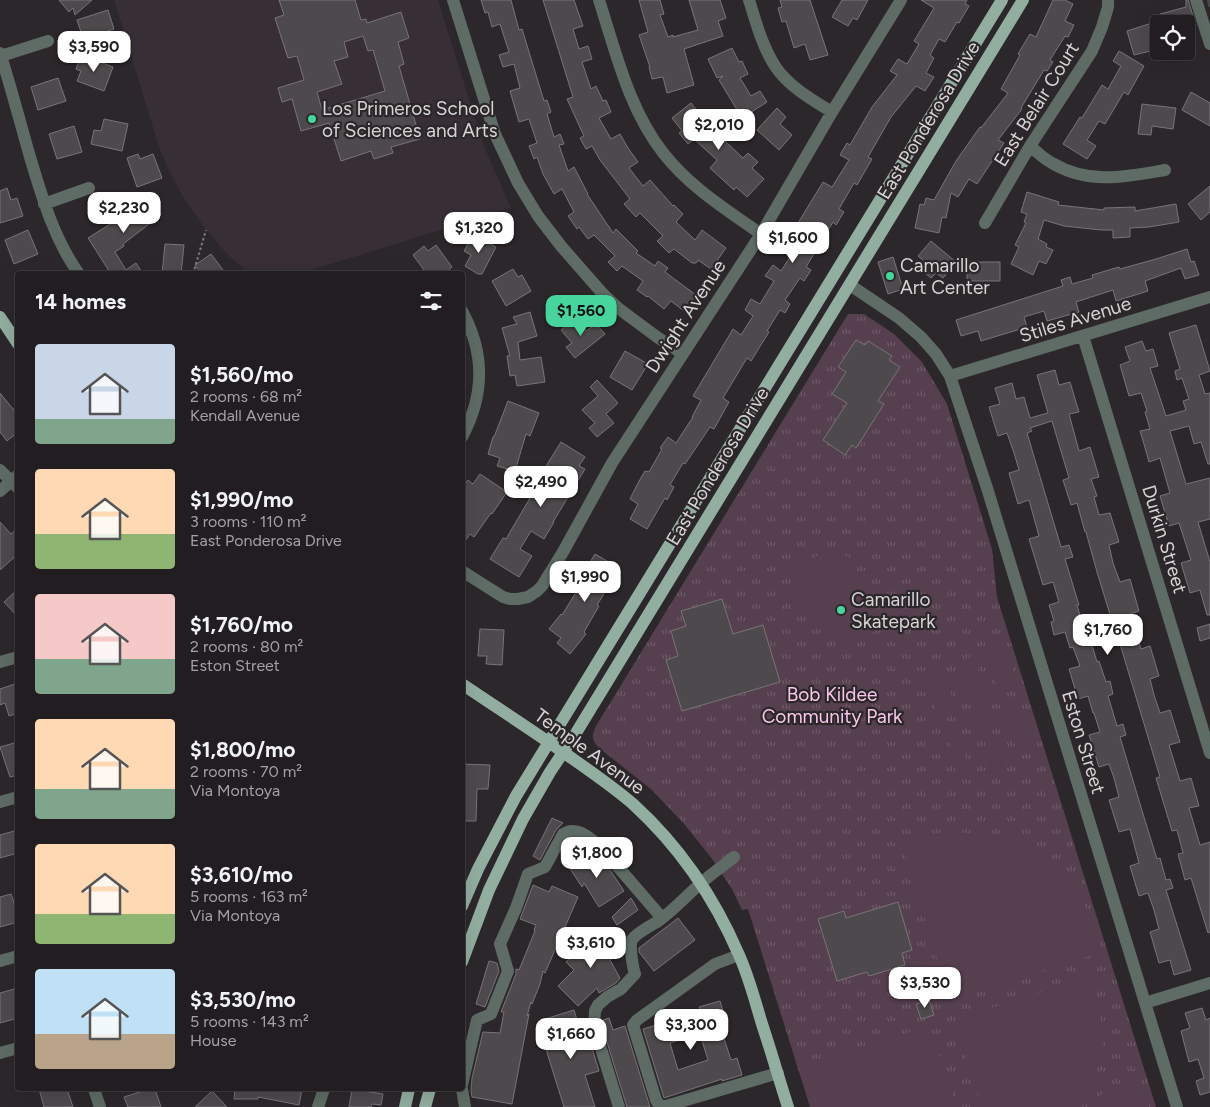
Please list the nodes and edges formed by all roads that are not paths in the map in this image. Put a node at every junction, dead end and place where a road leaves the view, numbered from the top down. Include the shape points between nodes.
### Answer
1 (453, 0) edge
2 (599, 0) edge
3 (749, 0) edge
4 (901, 0) edge
5 (1002, 0) edge
6 (1023, 0) edge
7 (1108, 0) edge
8 (1196, 0) edge
9 (48, 41) dead end
10 (1210, 44) edge
11 (0, 54) edge
12 (832, 112) junction
13 (1030, 146) junction
14 (1165, 170) dead end
15 (89, 188) dead end
16 (44, 204) junction
17 (985, 223) dead end
18 (761, 234) junction
19 (77, 271) edge
20 (834, 274) junction
21 (850, 285) junction
22 (1210, 297) edge
23 (0, 317) edge
24 (465, 317) edge
25 (1083, 336) junction
26 (15, 340) edge
27 (683, 354) junction
28 (950, 376) junction
29 (465, 432) edge
30 (0, 470) edge
31 (15, 482) edge
32 (0, 490) edge
33 (465, 573) edge
34 (15, 658) edge
35 (0, 662) edge
36 (465, 686) edge
37 (549, 742) junction
38 (564, 752) junction
39 (1210, 753) edge
40 (15, 798) edge
41 (0, 802) edge
42 (734, 857) dead end
43 (700, 884) junction
44 (465, 899) edge
45 (662, 918) junction
46 (465, 954) edge
47 (739, 955) junction
48 (15, 957) edge
49 (0, 961) edge
50 (1210, 983) edge
51 (1145, 1003) junction
52 (15, 1049) edge
53 (0, 1053) edge
54 (465, 1072) edge
55 (778, 1073) junction
56 (95, 1091) edge
57 (323, 1091) edge
58 (409, 1091) edge
59 (429, 1091) edge
60 (462, 1091) edge
61 (100, 1107) edge
62 (318, 1107) edge
63 (405, 1107) edge
64 (425, 1107) edge
65 (465, 1107) edge
66 (619, 1107) edge
67 (788, 1107) edge
68 (1177, 1107) edge

1 - 27 street via 495,134 518,184 538,216 603,294
2 - 18 street via 634,104 650,134 690,181
3 - 12 street via 776,68 790,83
4 - 12 street, Dwight Avenue
5 - 20 main road, East Ponderosa Drive
6 - 21 main road, East Ponderosa Drive
7 - 13 street, East Belair Court via 1092,51
8 - 10 street
9 - 11 street
11 - 16 street
12 - 18 street, Dwight Avenue
13 - 14 street via 1050,162 1083,175 1118,178
13 - 17 street, East Belair Court
15 - 16 street
16 - 19 street
18 - 27 street, Dwight Avenue
20 - 21 main road
20 - 37 main road, East Ponderosa Drive
21 - 28 street, Eston Street via 921,337
21 - 38 main road, East Ponderosa Drive
22 - 25 street, Stiles Avenue
23 - 26 main road
24 - 29 street via 474,336 480,375 475,408
25 - 28 street, Stiles Avenue
25 - 39 street, Durkin Street
27 - 33 street, Dwight Avenue via 612,463 542,586 528,597 510,599
28 - 51 street, Eston Street
30 - 31 street
31 - 32 street
34 - 35 street
36 - 37 main road, Temple Avenue
37 - 38 main road, Temple Avenue
37 - 44 main road, East Ponderosa Drive via 512,804
38 - 43 main road, Temple Avenue via 633,804 667,839
38 - 46 main road, East Ponderosa Drive via 523,819 489,890
40 - 41 street
42 - 43 street
43 - 45 street
43 - 47 main road, Temple Avenue via 724,922
45 - 54 street via 600,846 578,832 563,834 545,868 528,874 500,944 508,972 492,1014 477,1020
45 - 66 street via 631,941 635,974 595,1011 594,1027
47 - 55 main road, Temple Avenue
47 - 55 street via 715,964 634,1025 656,1100 660,1106 666,1106
48 - 49 street
50 - 51 street
51 - 68 street, Eston Street
52 - 53 street
55 - 67 main road, Temple Avenue
56 - 61 street
57 - 62 street
58 - 63 main road
59 - 64 main road
60 - 65 street

